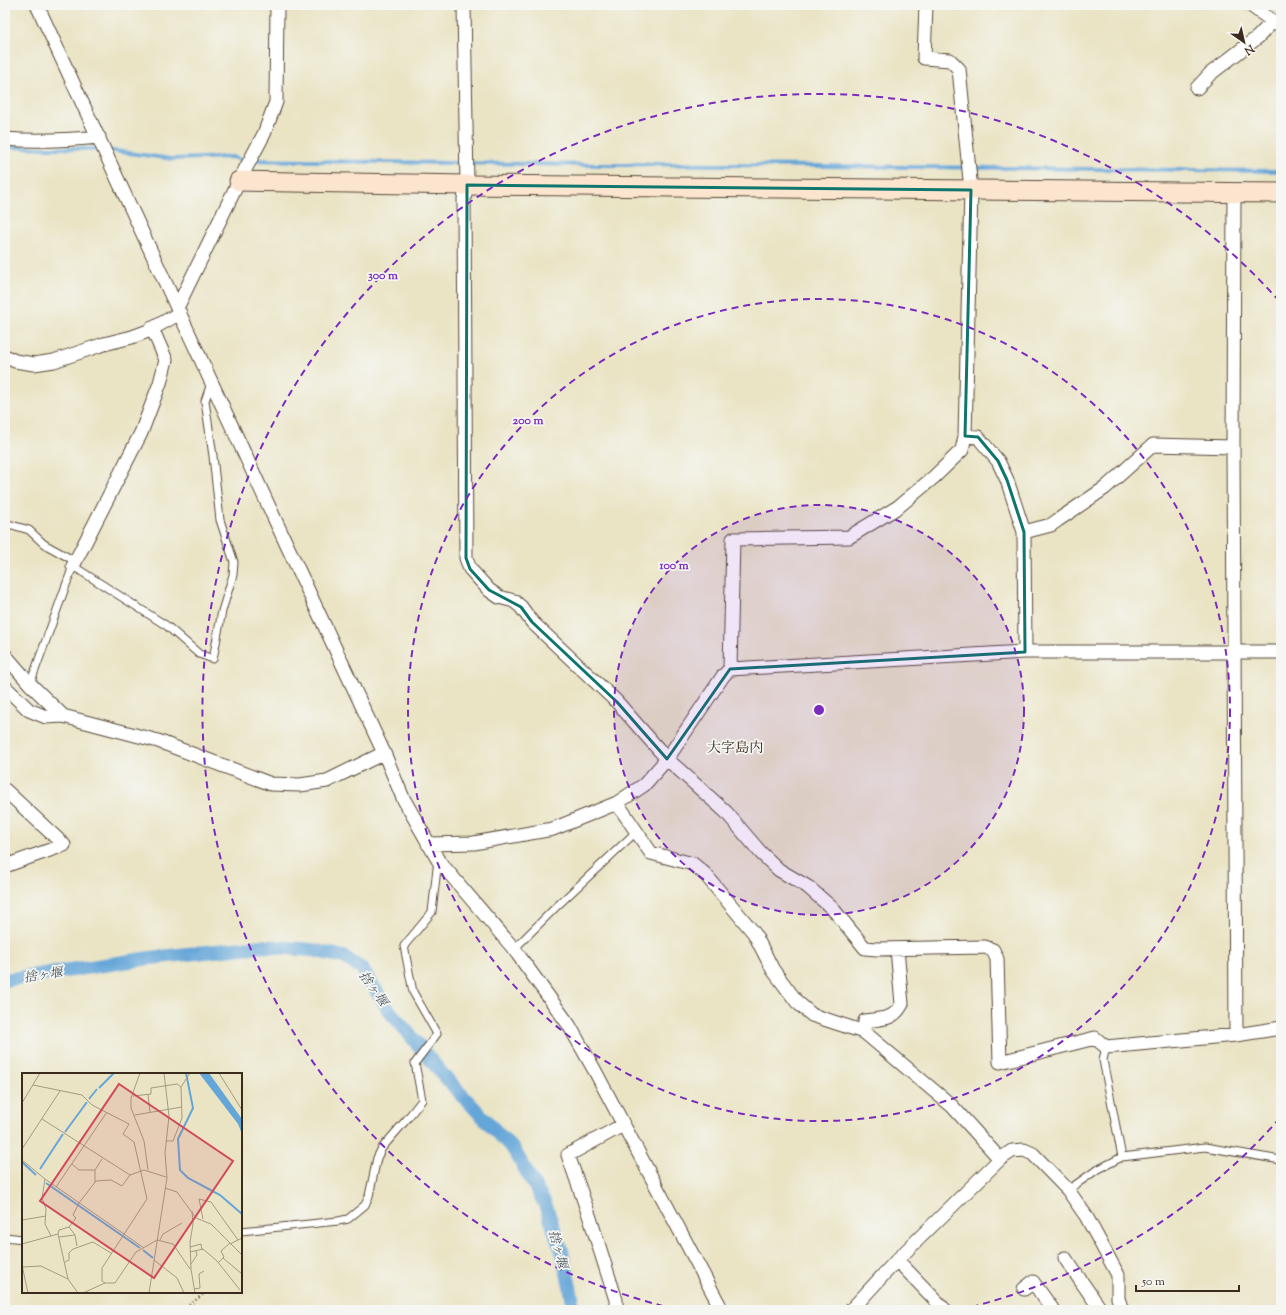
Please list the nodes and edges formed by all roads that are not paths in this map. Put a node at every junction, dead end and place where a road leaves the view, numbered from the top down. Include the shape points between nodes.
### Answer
1 (37, 5) edge
2 (277, 5) edge
3 (464, 5) edge
4 (926, 5) edge
5 (1250, 5) edge
6 (1277, 24) edge
7 (1198, 88) dead end
8 (99, 137) junction
9 (5, 139) edge
10 (239, 181) junction
11 (467, 185) junction
12 (970, 190) junction
13 (1234, 193) junction
14 (1281, 193) edge
15 (178, 310) junction
16 (152, 328) junction
17 (5, 356) edge
18 (211, 382) junction
19 (965, 436) junction
20 (1234, 447) junction
21 (5, 523) edge
22 (1024, 532) junction
23 (74, 564) junction
24 (1025, 652) junction
25 (1235, 652) junction
26 (1281, 652) edge
27 (5, 655) edge
28 (730, 669) junction
29 (30, 684) junction
30 (5, 687) edge
31 (63, 716) junction
32 (384, 753) junction
33 (667, 759) junction
34 (5, 790) edge
35 (616, 803) junction
36 (636, 832) junction
37 (428, 844) junction
38 (438, 860) junction
39 (5, 866) edge
40 (514, 949) junction
41 (897, 949) junction
42 (1281, 1028) edge
43 (864, 1032) junction
44 (1236, 1035) junction
45 (1106, 1047) junction
46 (624, 1125) junction
47 (1122, 1157) junction
48 (1000, 1159) junction
49 (1281, 1160) edge
50 (1068, 1190) junction
51 (242, 1231) edge
52 (5, 1237) edge
53 (22, 1239) edge
54 (1065, 1258) dead end
55 (897, 1260) junction
56 (1024, 1289) dead end
57 (1120, 1304) edge
58 (616, 1310) edge
59 (722, 1310) edge
60 (852, 1310) edge
61 (945, 1310) edge
62 (1053, 1310) edge
63 (1101, 1310) edge

1 - 8 street
2 - 10 street via 276,102 264,134
3 - 11 street
4 - 12 street via 924,58 950,60 960,69
5 - 6 street
6 - 7 street via 1210,74
8 - 9 street via 62,140
8 - 15 street
10 - 11 street
10 - 15 street
11 - 12 street
11 - 33 street via 464,199 466,558 470,570 499,597 514,600 532,622 617,702
12 - 13 street
12 - 19 street
13 - 14 street
13 - 20 street
15 - 16 street
15 - 18 street
16 - 17 street via 132,337 47,362 34,364 15,361
16 - 23 street via 166,360 160,383 141,432
18 - 23 lane via 205,401 220,520 234,562 213,659 199,654 167,626
18 - 32 street
19 - 22 street via 978,437 998,461
19 - 28 street via 962,450 934,477 898,507 849,537 733,539
20 - 22 street via 1153,445 1105,488 1051,525
20 - 25 street
21 - 23 lane via 29,530 44,544
22 - 24 street
23 - 29 lane
24 - 25 street
24 - 28 street
25 - 26 street
25 - 44 street
27 - 29 street
28 - 33 street
29 - 31 street
30 - 31 street via 29,710 46,717
31 - 32 street via 158,741 271,784 300,785 328,781
32 - 37 street via 402,798
33 - 35 street via 644,785
33 - 41 street via 726,812 779,870 808,887 833,909 865,948
34 - 39 street via 64,845
35 - 36 street
35 - 37 street via 553,829 474,844
36 - 40 lane
36 - 43 street via 651,853 693,864 706,874 754,933 773,970 797,1002 812,1015
37 - 38 street
38 - 40 street
38 - 51 lane via 432,912 404,946 413,992 437,1034 416,1063 422,1100 382,1148 365,1205 348,1219
40 - 46 street via 570,1025
41 - 43 street via 902,1004 898,1012 891,1016 865,1020
41 - 45 street via 985,947 994,950 997,959 1000,1062 1095,1038
42 - 44 street
43 - 48 street via 952,1106
44 - 45 street
45 - 47 lane via 1103,1060
46 - 58 street via 568,1155 616,1300
46 - 59 street
47 - 49 lane via 1205,1147
47 - 50 lane via 1095,1171
48 - 50 street via 1012,1151 1024,1150 1033,1154
48 - 55 street
50 - 57 street via 1086,1216 1118,1275
52 - 53 lane
54 - 63 street
55 - 60 street
55 - 61 street
56 - 62 street via 1033,1282
57 - 63 street

